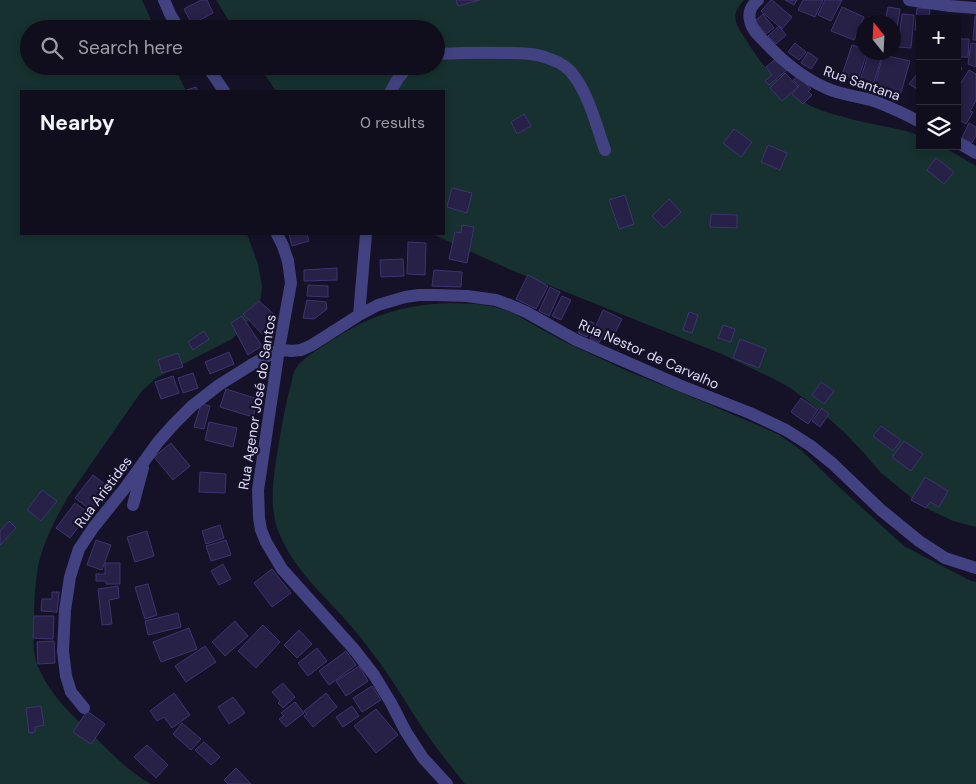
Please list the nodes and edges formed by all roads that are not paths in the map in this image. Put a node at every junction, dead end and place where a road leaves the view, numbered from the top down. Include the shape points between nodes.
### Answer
1 (164, 0) edge
2 (910, 0) edge
3 (757, 1) edge
4 (976, 8) edge
5 (174, 20) edge
6 (445, 54) edge
7 (213, 75) edge
8 (400, 75) edge
9 (223, 90) edge
10 (391, 90) edge
11 (916, 120) edge
12 (961, 144) edge
13 (605, 150) dead end
14 (976, 153) edge
15 (278, 235) edge
16 (366, 235) edge
17 (359, 315) junction
18 (279, 349) junction
19 (145, 460) junction
20 (133, 505) dead end
21 (976, 568) edge
22 (84, 708) dead end
23 (447, 784) edge

1 - 5 street
2 - 4 street
3 - 11 street, Rua Santana via 749,15 755,32 794,70 827,89 873,101
6 - 13 street via 512,53 536,55 558,62 578,82
7 - 9 street
8 - 10 street
12 - 14 street
15 - 18 street, Rua Agenor José do Santos via 288,261 291,283
16 - 17 street
17 - 18 street, Rua Nestor de Carvalho via 301,350
17 - 21 street, Rua Nestor de Carvalho via 392,300 418,295 481,297 510,304 576,340 786,430 833,464 920,541 945,558
18 - 19 street, Rua Aristides via 220,384 192,406
18 - 23 street, Rua Agenor José do Santos via 258,490 261,530 282,569 374,675 423,758
19 - 20 street
19 - 22 street, Rua Aristides via 79,549 70,577 62,652 72,692

